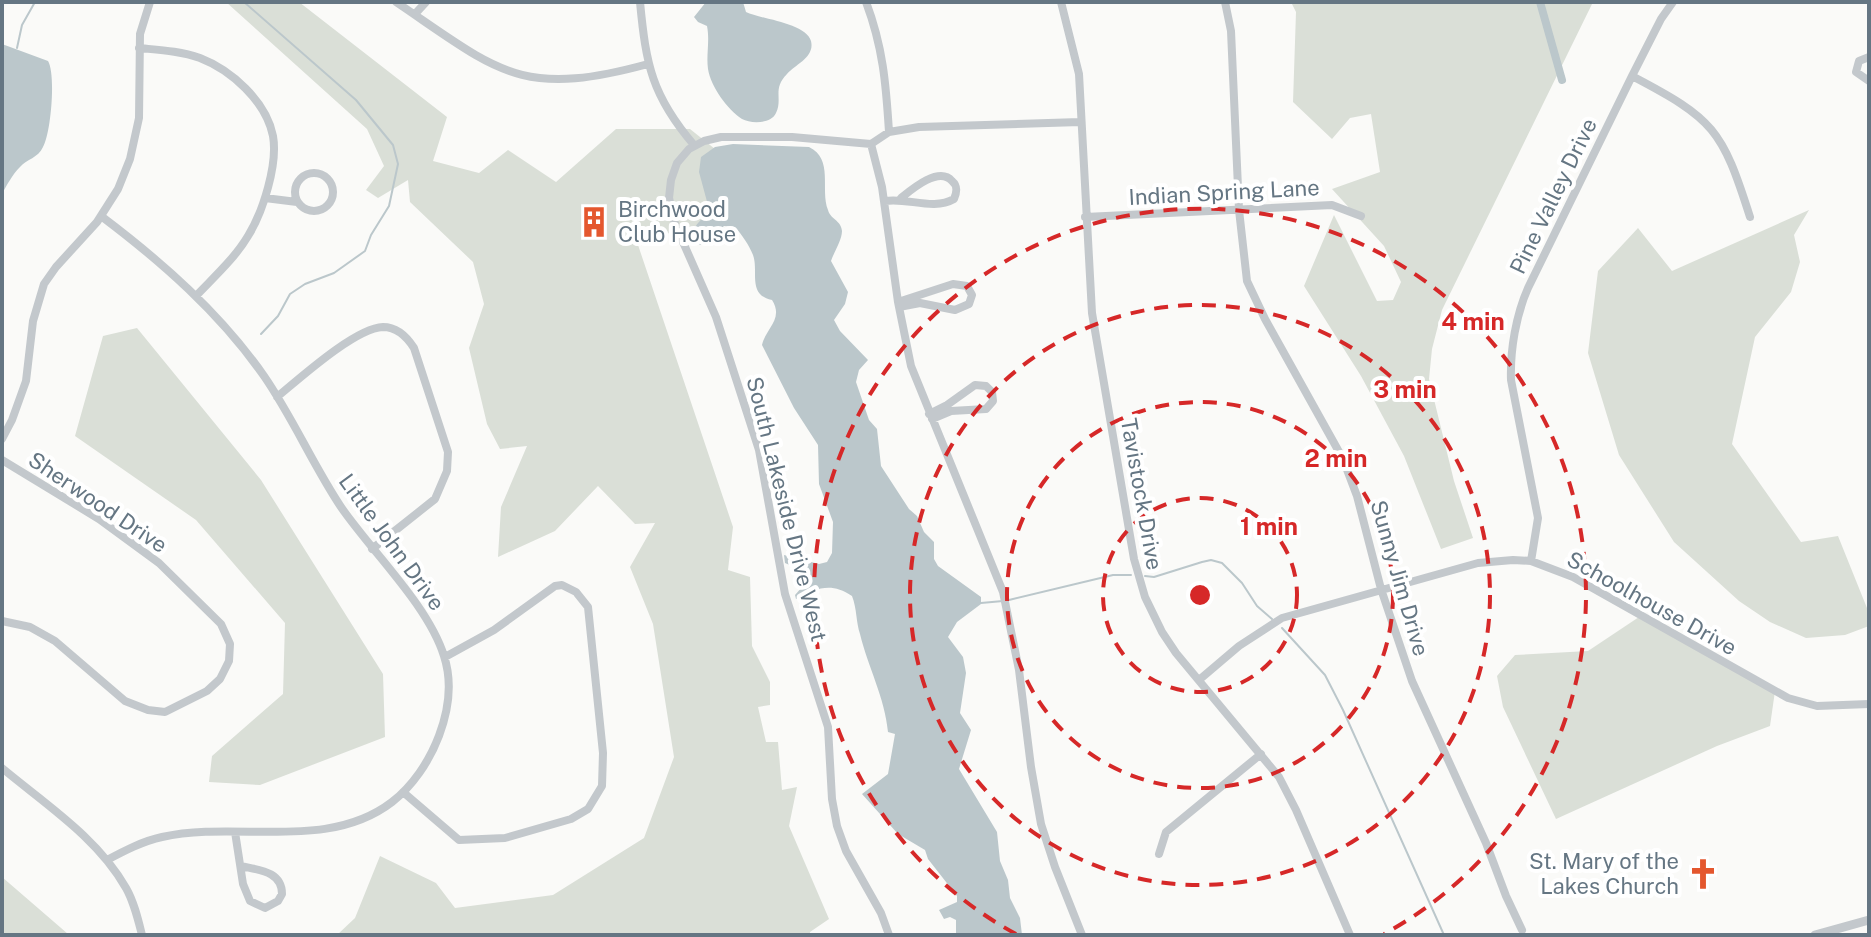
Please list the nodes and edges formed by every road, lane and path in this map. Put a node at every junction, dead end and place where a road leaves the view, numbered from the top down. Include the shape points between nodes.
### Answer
1 (150, 2) edge
2 (396, 2) edge
3 (426, 2) edge
4 (640, 2) edge
5 (866, 2) edge
6 (1061, 2) edge
7 (1225, 2) edge
8 (1673, 2) edge
9 (415, 14) junction
10 (139, 48) junction
11 (1869, 57) edge
12 (648, 64) junction
13 (1632, 76) junction
14 (1869, 81) edge
15 (1080, 122) junction
16 (889, 132) junction
17 (871, 144) junction
18 (694, 145) junction
19 (265, 198) junction
20 (901, 198) junction
21 (885, 201) junction
22 (297, 202) junction
23 (1239, 210) junction
24 (101, 216) junction
25 (1361, 216) dead end
26 (1085, 217) junction
27 (1750, 217) dead end
28 (196, 296) junction
29 (899, 305) junction
30 (277, 397) junction
31 (930, 416) junction
32 (2, 439) edge
33 (2, 460) edge
34 (372, 549) junction
35 (1531, 561) junction
36 (1381, 589) junction
37 (2, 621) edge
38 (445, 657) junction
39 (1199, 680) junction
40 (1869, 704) edge
41 (1261, 754) junction
42 (2, 768) edge
43 (403, 792) junction
44 (235, 832) junction
45 (1159, 854) dead end
46 (107, 860) junction
47 (241, 866) junction
48 (1869, 920) edge
49 (1522, 930) dead end
50 (142, 935) edge
51 (889, 935) edge
52 (1082, 935) edge
53 (1350, 935) edge
54 (1815, 935) edge

1 - 10 street
2 - 9 street
3 - 9 street
4 - 12 street
5 - 16 street via 885,66
6 - 15 street, Tavistock Drive via 1079,74
7 - 23 street, Sunny Jim Drive via 1234,67
8 - 13 street, Pine Valley Drive
9 - 12 street via 494,66 535,79 579,79
10 - 19 street via 214,64 256,101 273,136
10 - 24 street via 136,139
11 - 14 street via 1859,61 1856,72
12 - 18 street via 672,120
13 - 27 street via 1681,102 1712,128 1730,158
13 - 35 street, Pine Valley Drive via 1528,288 1519,317 1511,380 1538,518
15 - 16 street
15 - 26 street, Tavistock Drive
16 - 17 street
17 - 18 street via 740,137
17 - 21 street
18 - 51 street, South Lakeside Drive West via 677,163 671,180 672,216 716,317 759,450 785,594 828,727 837,826
19 - 22 street
19 - 28 street via 242,245
20 - 20 street via 940,204 957,193 952,179 943,176
20 - 21 street
21 - 29 street
22 - 22 street via 306,210 324,209 332,200 330,181 314,173 301,177 294,188
23 - 25 street, Indian Spring Lane via 1332,205
23 - 26 street, Indian Spring Lane
23 - 36 street, Sunny Jim Drive via 1247,281 1343,459
24 - 28 street, Little John Drive
24 - 32 street via 44,284 33,321 26,381
26 - 39 street, Tavistock Drive via 1092,313 1134,559 1162,632
28 - 30 street, Little John Drive
29 - 29 street via 953,284 967,286 972,295 960,309
29 - 31 street via 914,377
30 - 34 street, Little John Drive via 339,505
30 - 34 street via 322,360 372,330 392,329 414,348 448,452 447,471 435,499
31 - 31 street via 986,409 992,392 975,385
31 - 52 street via 1003,592 1041,824
33 - 37 street, Sherwood Drive via 89,512 159,563 221,624 230,644 229,661 207,691 165,712 148,710 125,701 55,641 30,627
34 - 38 street, Little John Drive via 426,619
35 - 36 street, Schoolhouse Drive via 1489,561
35 - 40 street, Schoolhouse Drive via 1573,577 1788,698 1817,706
36 - 39 street, Schoolhouse Drive via 1282,618
36 - 49 street, Sunny Jim Drive via 1412,681
38 - 43 street, Little John Drive via 440,736 427,764
38 - 43 street via 494,630 548,589 562,585 576,592 588,607 602,786 588,809 571,819 505,838 459,840
39 - 41 street, Tavistock Drive
41 - 45 street via 1166,832
41 - 53 street, Tavistock Drive via 1291,799
42 - 46 street
43 - 44 street, Little John Drive via 350,823
44 - 46 street, Little John Drive via 164,836
44 - 47 street
46 - 50 street via 127,891
47 - 47 street via 243,884 255,906 265,908 278,901 279,880
48 - 54 street

